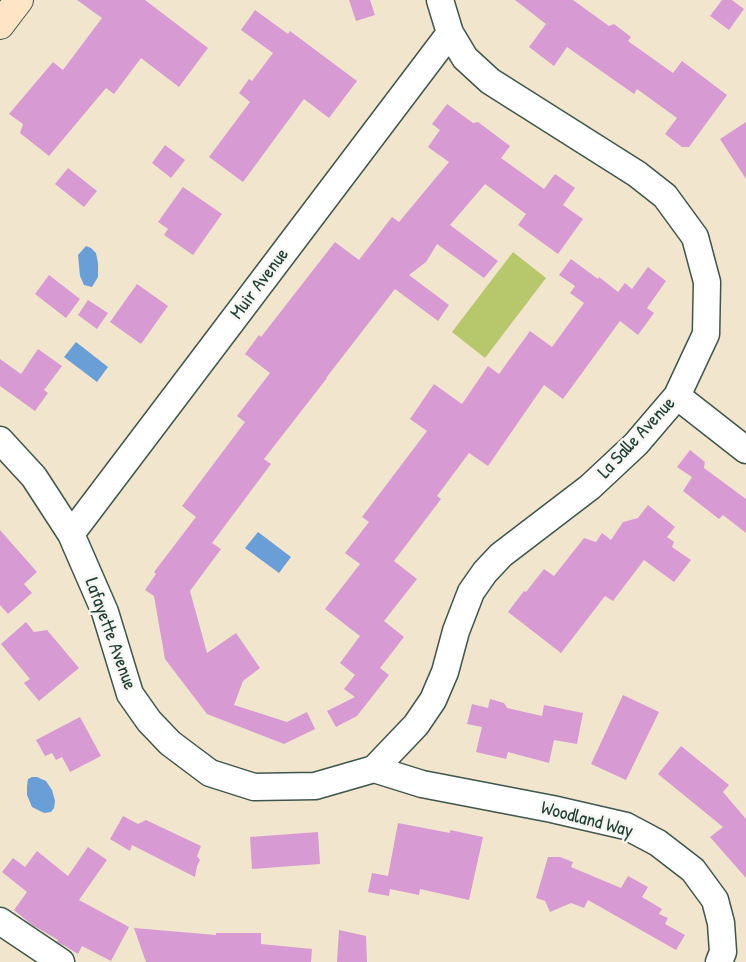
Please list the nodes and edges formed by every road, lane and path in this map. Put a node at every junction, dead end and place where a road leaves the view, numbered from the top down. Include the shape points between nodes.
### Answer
1 (19, 0) edge
2 (440, 0) edge
3 (0, 25) edge
4 (450, 33) junction
5 (677, 396) junction
6 (0, 440) edge
7 (746, 450) edge
8 (71, 534) junction
9 (374, 769) junction
10 (0, 921) edge
11 (62, 962) edge
12 (719, 962) edge

1 - 3 street
2 - 4 street, La Salle Avenue
4 - 5 street, La Salle Avenue via 465,58 490,81 637,174 665,196 695,237 707,282 706,334
4 - 8 street, Muir Avenue
5 - 7 street
5 - 9 street, La Salle Avenue via 636,444 590,487 501,555 485,572 471,592 433,700 416,725
6 - 8 street, Lafayette Avenue via 34,477
8 - 9 street, Lafayette Avenue via 105,612 130,694 170,743 210,773 254,787 315,786
9 - 12 street, Woodland Way via 422,784 626,826 658,843 693,870 715,900 721,924
10 - 11 street

